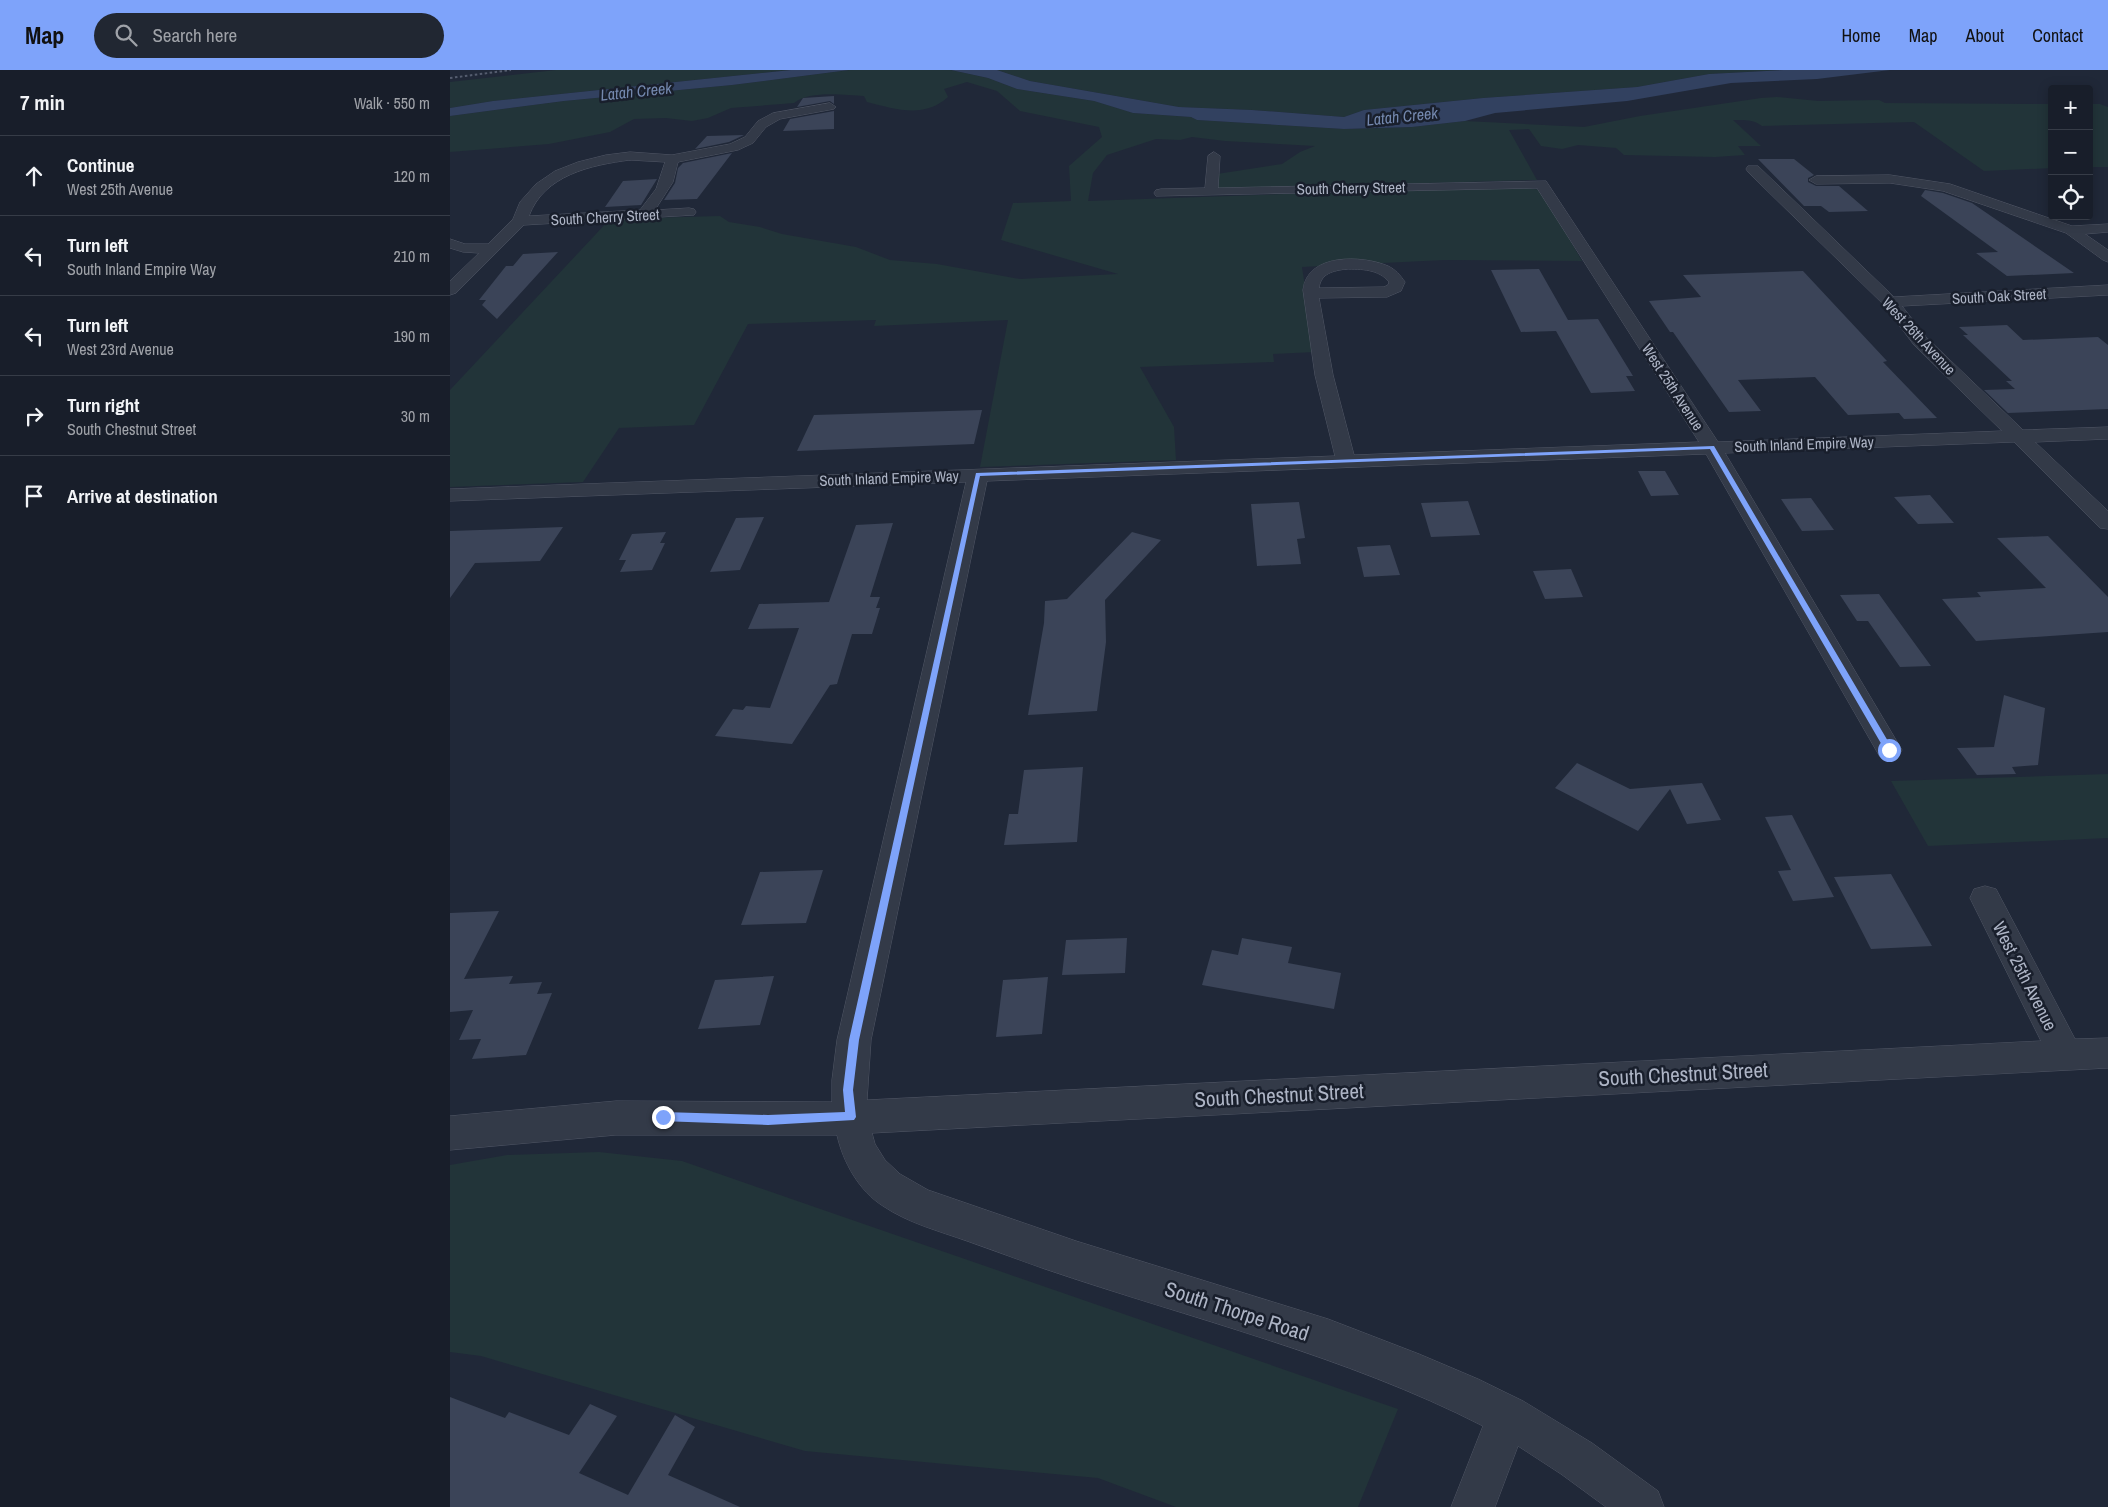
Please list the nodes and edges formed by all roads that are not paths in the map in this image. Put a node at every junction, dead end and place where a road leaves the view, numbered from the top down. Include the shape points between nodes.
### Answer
1 (830, 107) dead end
2 (1214, 156) dead end
3 (672, 159) junction
4 (1753, 169) dead end
5 (1816, 180) dead end
6 (1541, 184) joint
7 (1211, 192) junction
8 (1161, 193) dead end
9 (689, 212) dead end
10 (644, 214) junction
11 (520, 221) junction
12 (2108, 228) edge
13 (2071, 230) junction
14 (450, 243) edge
15 (492, 250) junction
16 (2108, 257) edge
17 (450, 290) edge
18 (2108, 290) edge
19 (1311, 292) dead end
20 (1890, 302) junction
21 (2108, 433) edge
22 (2019, 436) junction
23 (1712, 447) junction
24 (1346, 461) junction
25 (978, 475) junction
26 (450, 495) edge
27 (2108, 523) edge
28 (1889, 750) dead end
29 (1985, 898) dead end
30 (2108, 1053) edge
31 (2065, 1054) junction
32 (850, 1117) junction
33 (450, 1132) edge
34 (1508, 1416) junction
35 (1473, 1507) edge
36 (1642, 1507) edge

1 - 3 street via 777,116 762,124 748,140 734,147
2 - 7 street
3 - 10 street via 671,171 658,198
3 - 11 street via 637,156 572,169 546,181 522,210
4 - 20 street, West 26th Avenue
5 - 13 street via 1890,179 1938,185
6 - 7 street, South Cherry Street
6 - 23 street, West 25th Avenue
7 - 8 street, South Cherry Street
9 - 10 street, South Cherry Street
10 - 11 street, South Cherry Street
11 - 15 street
12 - 13 street
13 - 16 street
14 - 15 street via 463,248
15 - 17 street
18 - 20 street, South Oak Street
19 - 24 street via 1324,375
20 - 22 street, West 26th Avenue via 1920,341
21 - 22 street, South Inland Empire Way
22 - 23 street, South Inland Empire Way
22 - 27 street, West 26th Avenue
23 - 24 street, South Inland Empire Way
23 - 28 street, West 25th Avenue
24 - 25 street, South Inland Empire Way
25 - 26 street, South Inland Empire Way
25 - 32 street, South Thorpe Road via 854,1040 848,1090
29 - 31 street, West 25th Avenue
30 - 31 street, South Chestnut Street
31 - 32 street, South Chestnut Street
32 - 33 street, South Chestnut Street via 768,1120 616,1118
32 - 34 street, South Thorpe Road via 862,1156 874,1172 888,1187 918,1204 1046,1252 1363,1352 1449,1387
34 - 35 street
34 - 36 street, South Thorpe Road via 1597,1472

